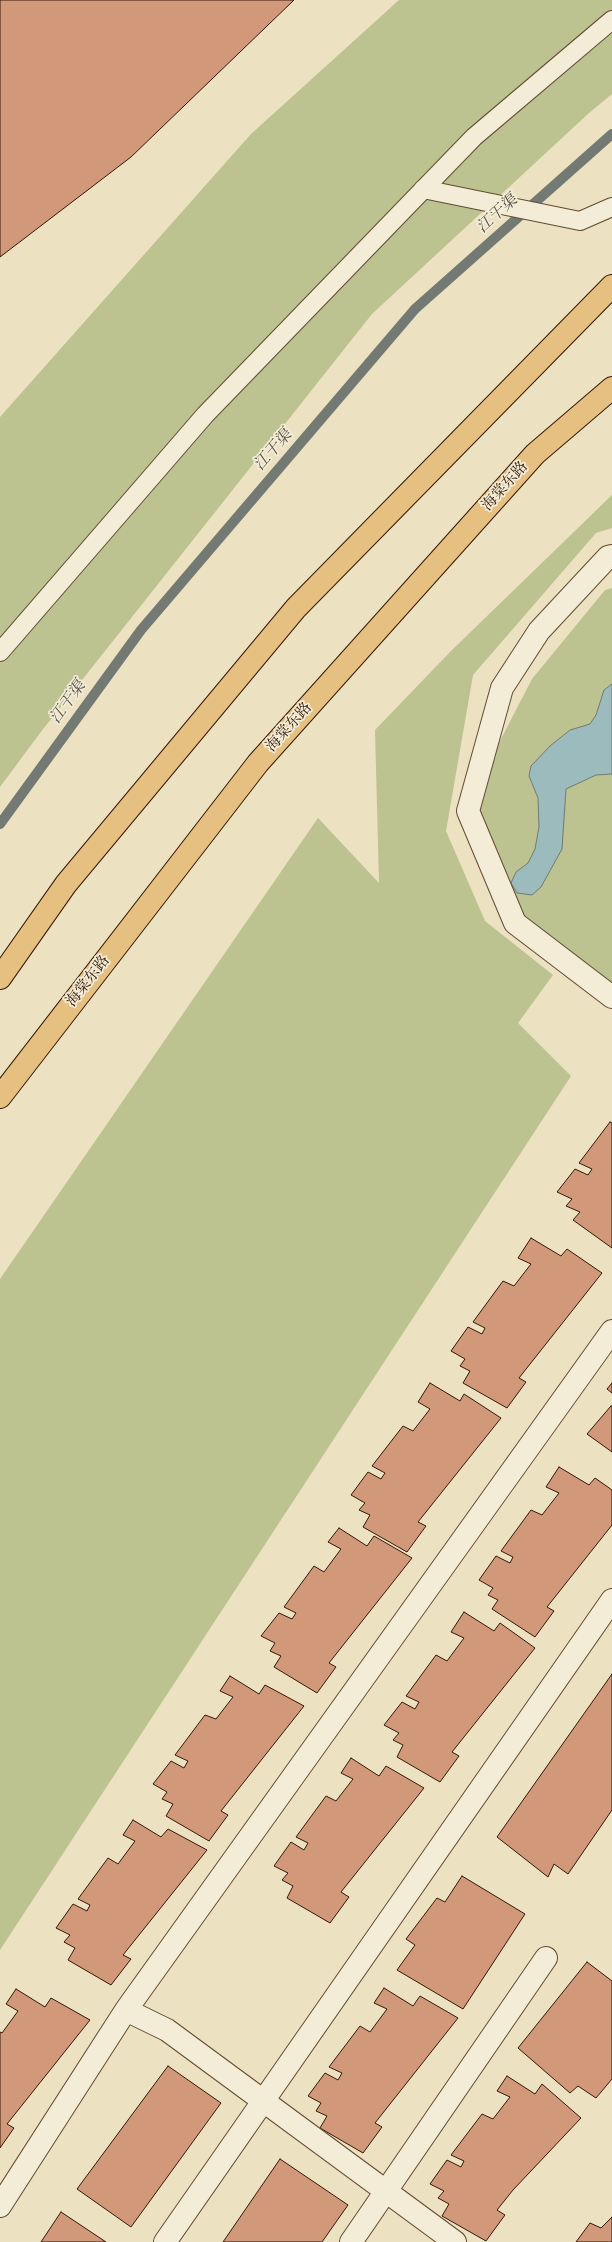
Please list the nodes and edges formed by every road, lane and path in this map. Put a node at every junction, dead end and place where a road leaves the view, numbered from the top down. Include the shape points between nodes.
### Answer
1 (612, 20) edge
2 (424, 189) junction
3 (612, 207) edge
4 (612, 286) edge
5 (612, 388) edge
6 (612, 556) edge
7 (0, 652) edge
8 (0, 978) edge
9 (612, 997) edge
10 (0, 1097) edge
11 (612, 1331) edge
12 (612, 1600) edge
13 (546, 1958) dead end
14 (126, 2010) junction
15 (263, 2101) junction
16 (386, 2191) junction
17 (0, 2206) edge
18 (165, 2242) edge
19 (351, 2242) edge
20 (455, 2242) edge

1 - 2 lane via 474,137
2 - 3 lane via 580,221
2 - 7 lane via 205,415
4 - 8 main road via 296,608 66,884
5 - 10 main road, 海棠东路 via 535,454 258,763
6 - 9 street via 608,557 539,631 502,688 468,811 515,923
11 - 14 street
12 - 15 street
13 - 16 street
14 - 15 street via 167,2030
14 - 17 street
15 - 16 street
15 - 18 street
16 - 19 street
16 - 20 street

